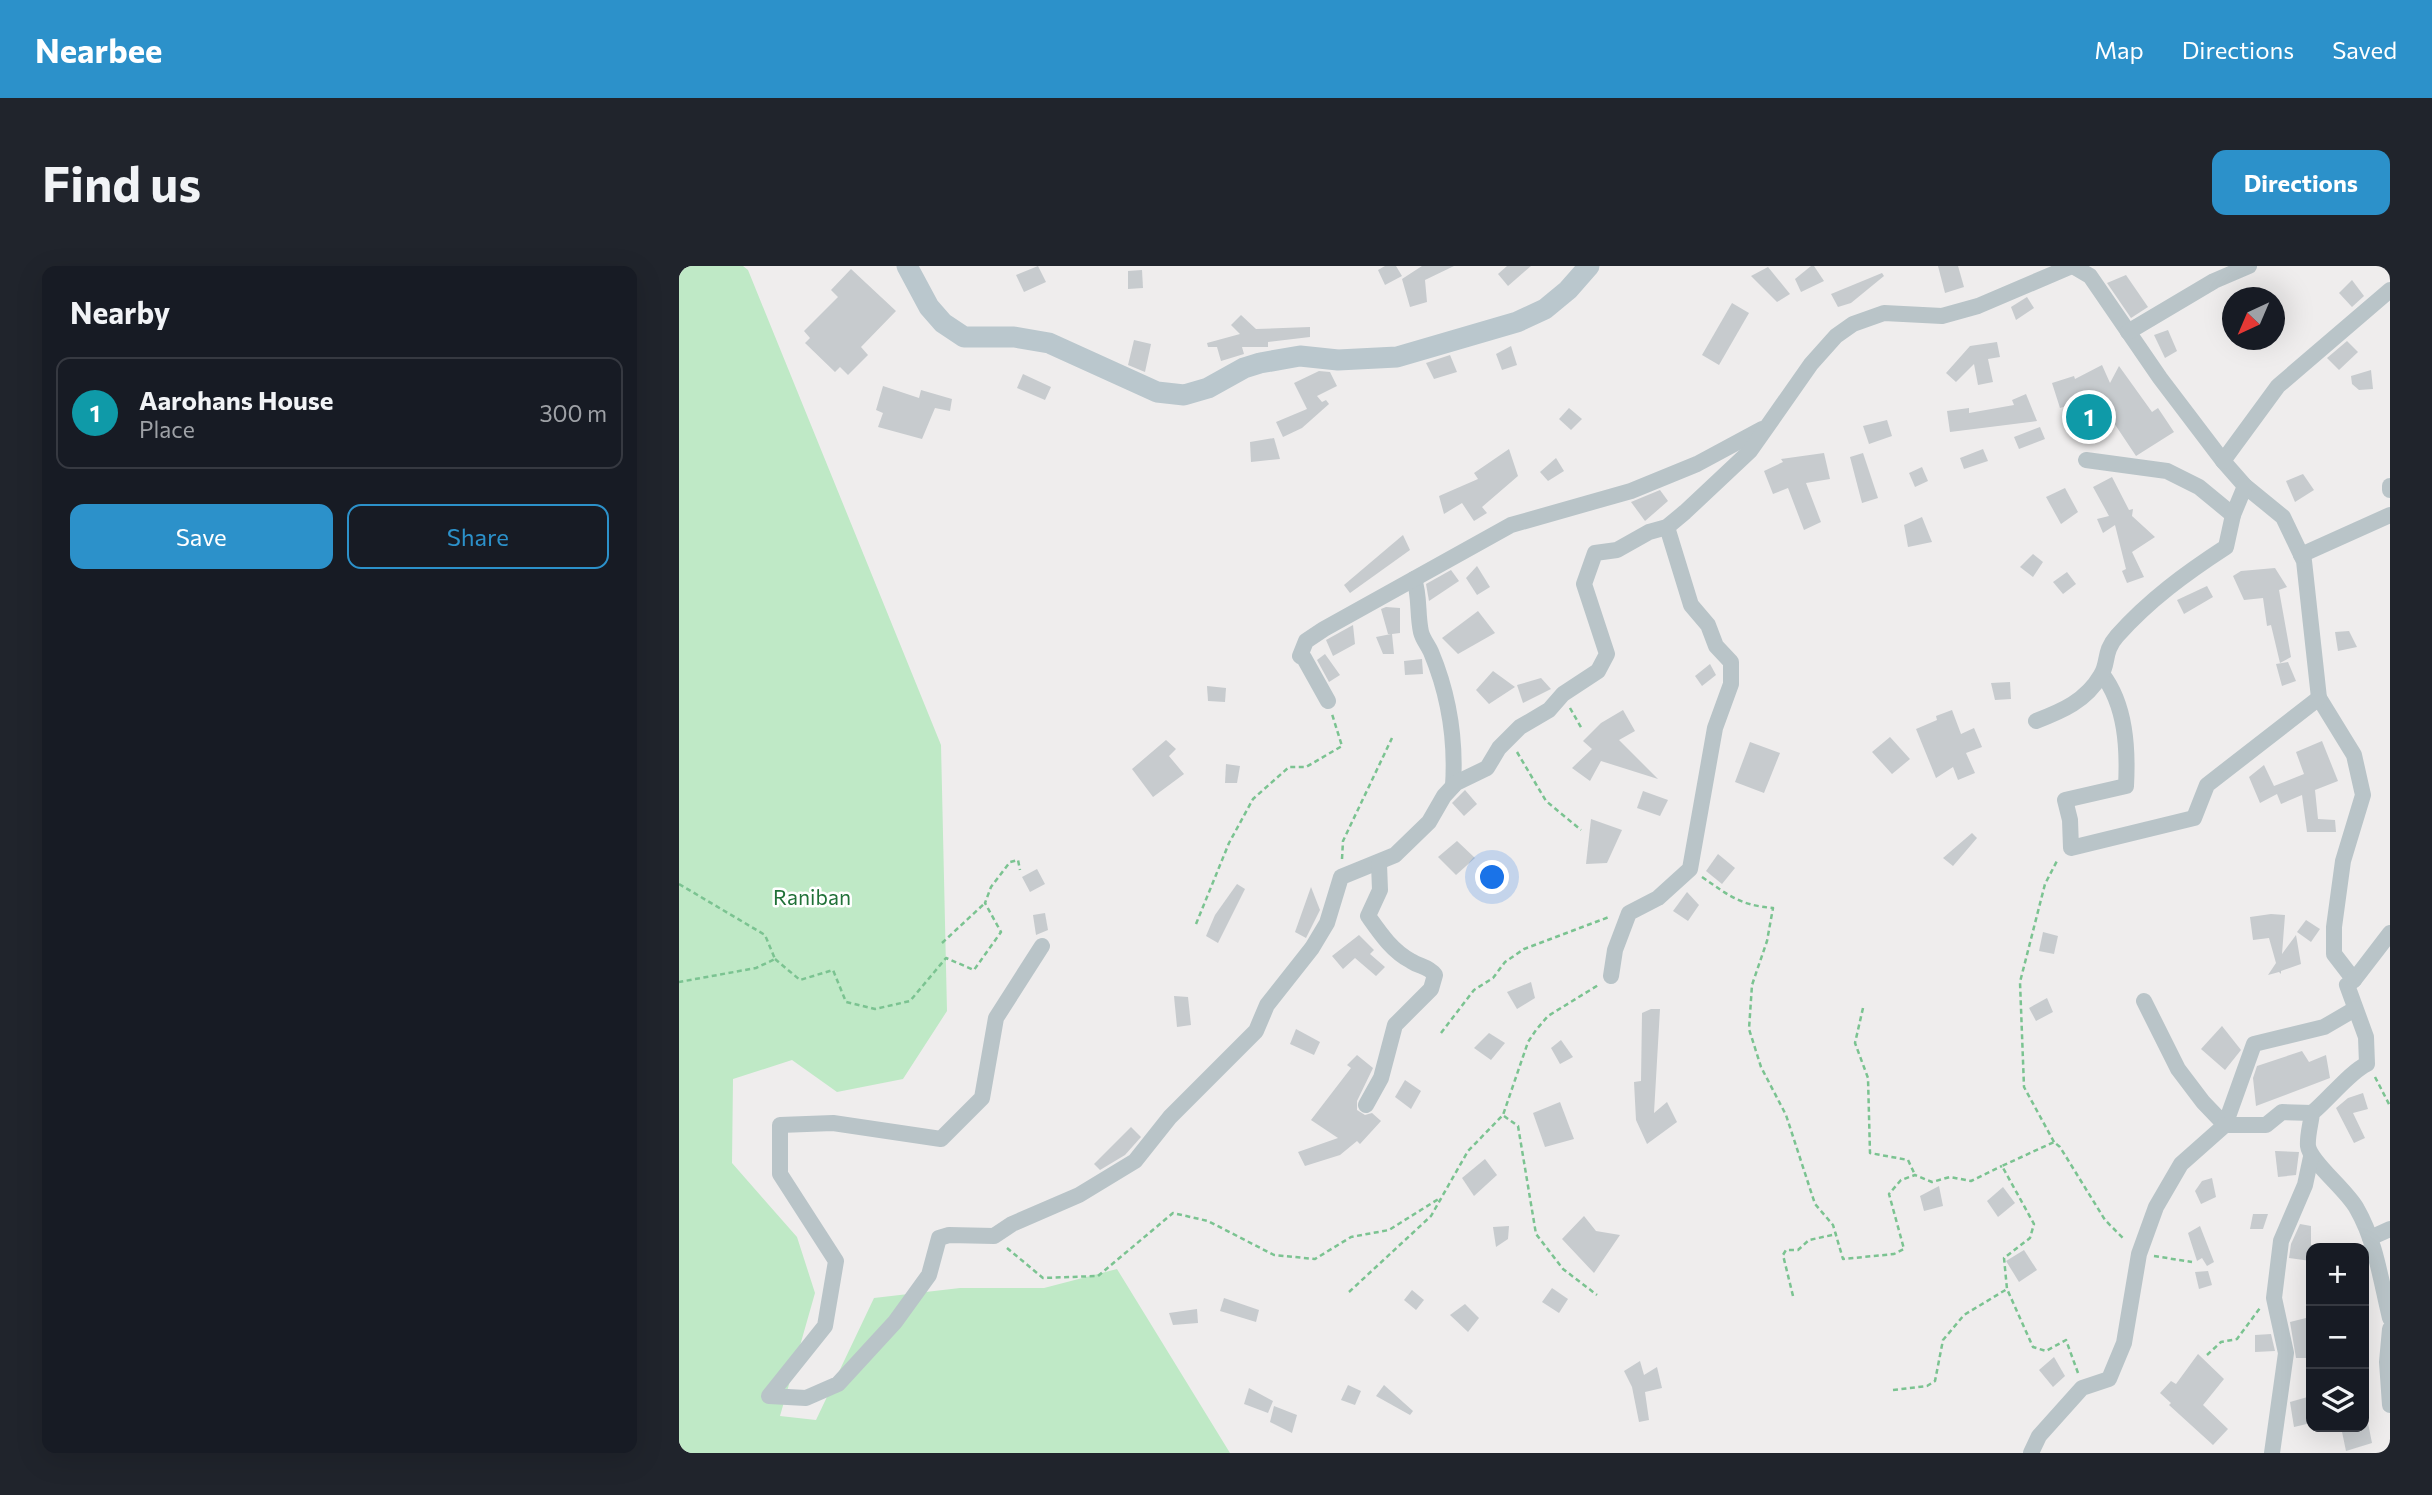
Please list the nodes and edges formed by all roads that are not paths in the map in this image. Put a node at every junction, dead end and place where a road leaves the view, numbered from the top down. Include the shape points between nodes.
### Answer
1 (1589, 266) edge
2 (2072, 266) edge
3 (2249, 266) edge
4 (914, 270) edge
5 (2097, 271) edge
6 (2390, 290) edge
7 (2128, 332) junction
8 (1765, 428) junction
9 (2086, 460) dead end
10 (2223, 461) junction
11 (2245, 486) junction
12 (2233, 514) junction
13 (2390, 515) edge
14 (1667, 527) junction
15 (2301, 555) junction
16 (1414, 579) junction
17 (2102, 674) junction
18 (2319, 698) junction
19 (1328, 701) road end
20 (2036, 721) dead end
21 (1453, 786) junction
22 (1379, 864) junction
23 (2390, 933) edge
24 (1042, 946) dead end
25 (1611, 976) road end
26 (2354, 980) junction
27 (2144, 1001) dead end
28 (2355, 1009) junction
29 (1366, 1105) dead end
30 (2312, 1113) junction
31 (2225, 1125) junction
32 (2311, 1157) junction
33 (2390, 1229) edge
34 (2370, 1238) junction
35 (2390, 1318) edge
36 (2390, 1329) edge
37 (2390, 1405) edge
38 (2031, 1453) edge
39 (2272, 1453) edge

1 - 4 street via 1545,309 1517,322 1397,357 1338,360 1300,356 1260,363 1184,395 1157,392 1049,344 1014,337 964,337 943,323
2 - 5 street
2 - 8 street via 1978,306 1942,316 1884,313 1853,324 1811,364
3 - 7 street via 2214,281
5 - 7 street
6 - 10 street via 2278,386
7 - 10 street
8 - 14 street via 1750,451
8 - 16 street via 1697,464 1630,491 1511,525
9 - 12 street via 2167,471 2199,487
10 - 11 street
11 - 12 street
11 - 15 street via 2283,517
12 - 17 street via 2226,547 2175,580 2117,636 2106,652
13 - 15 street
14 - 21 street via 1617,550 1595,553 1584,584 1607,654 1598,671 1520,727 1487,768
14 - 25 street via 1691,606 1731,662 1731,684 1715,728 1691,869 1658,898 1629,913
15 - 18 street
16 - 19 street via 1306,641 1300,656
16 - 21 street via 1419,589 1422,637 1449,709
17 - 18 street via 2111,685 2128,744 2126,786 2064,800 2071,848 2194,818 2207,785
17 - 20 street via 2073,706
18 - 26 street via 2354,755 2363,795 2343,861 2333,927 2333,954
21 - 22 street via 1429,822
22 - 24 street via 1341,877 1327,923 1267,1005 1256,1031 1170,1117 1135,1161 1079,1195 994,1236 939,1238 929,1275 895,1322 838,1384 806,1398 769,1396 825,1326 836,1261 780,1174 780,1125 833,1123 941,1139 982,1098 996,1018
22 - 29 street via 1380,890 1368,916 1390,946 1435,975 1431,989 1395,1024 1381,1078
23 - 26 street
26 - 28 street via 2347,985
27 - 31 street via 2178,1069
28 - 30 street via 2366,1037 2367,1064
28 - 31 street via 2324,1027 2255,1044
30 - 31 street via 2282,1112 2266,1125
30 - 32 street
31 - 38 street via 2181,1164 2156,1206 2139,1254 2124,1343 2109,1379 2081,1388 2039,1436
32 - 34 street via 2342,1186
32 - 39 street via 2305,1185 2281,1241 2274,1298 2286,1353
33 - 34 street
34 - 35 street
36 - 37 street

